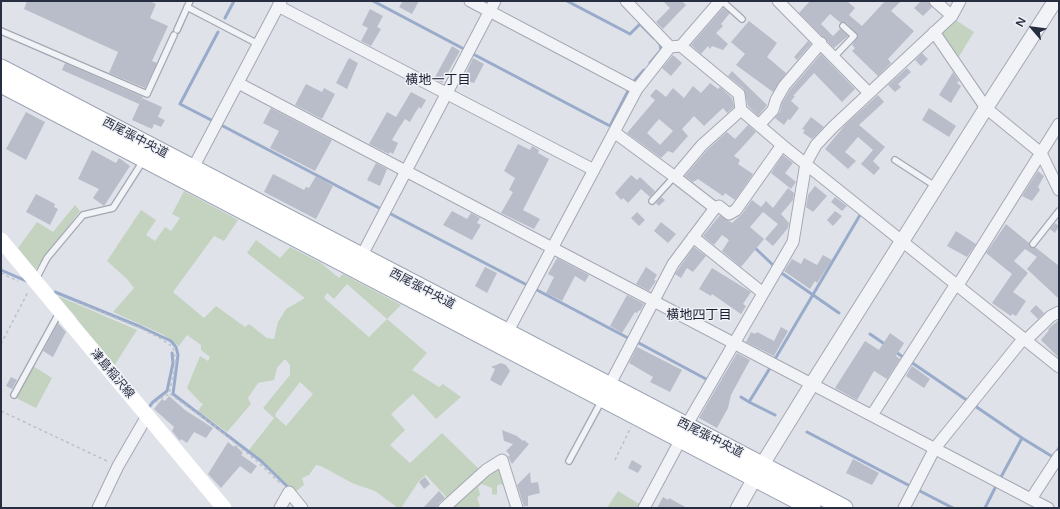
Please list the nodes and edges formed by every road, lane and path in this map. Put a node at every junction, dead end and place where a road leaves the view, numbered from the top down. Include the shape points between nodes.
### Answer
1 (190, 1) edge
2 (470, 1) edge
3 (495, 1) edge
4 (626, 1) edge
5 (721, 1) edge
6 (935, 1) edge
7 (960, 1) edge
8 (1056, 1) edge
9 (783, 2) edge
10 (280, 3) edge
11 (187, 7) junction
12 (489, 11) junction
13 (952, 16) junction
14 (742, 19) dead end
15 (843, 26) dead end
16 (1, 31) edge
17 (934, 32) junction
18 (258, 44) junction
19 (821, 44) junction
20 (676, 46) junction
21 (834, 57) junction
22 (1, 68) edge
23 (238, 83) junction
24 (1, 84) edge
25 (637, 89) junction
26 (446, 93) junction
27 (869, 93) junction
28 (986, 108) junction
29 (741, 110) junction
30 (1059, 124) edge
31 (758, 125) junction
32 (614, 132) junction
33 (782, 146) junction
34 (1041, 153) junction
35 (144, 159) junction
36 (896, 160) dead end
37 (806, 163) junction
38 (193, 168) junction
39 (594, 170) junction
40 (406, 171) junction
41 (675, 177) junction
42 (936, 187) junction
43 (1059, 190) edge
44 (652, 201) dead end
45 (714, 208) junction
46 (1059, 211) edge
47 (693, 237) junction
48 (1, 240) edge
49 (902, 240) junction
50 (1033, 244) dead end
51 (552, 248) junction
52 (361, 257) junction
53 (1, 273) edge
54 (19, 281) dead end
55 (35, 281) junction
56 (957, 284) junction
57 (763, 293) junction
58 (653, 301) junction
59 (76, 302) dead end
60 (60, 311) junction
61 (1059, 312) edge
62 (507, 333) junction
63 (1024, 340) junction
64 (733, 343) junction
65 (1, 344) edge
66 (1059, 367) edge
67 (812, 384) junction
68 (606, 392) junction
69 (169, 394) junction
70 (14, 395) dead end
71 (1, 411) edge
72 (872, 415) junction
73 (147, 416) junction
74 (633, 424) dead end
75 (684, 432) junction
76 (935, 448) junction
77 (1059, 456) edge
78 (615, 460) dead end
79 (569, 461) dead end
80 (118, 466) junction
81 (759, 471) junction
82 (289, 492) junction
83 (1031, 499) junction
84 (98, 508) edge
85 (224, 508) edge
86 (280, 508) edge
87 (302, 508) edge
88 (444, 508) edge
89 (517, 508) edge
90 (644, 508) edge
91 (738, 508) edge
92 (812, 508) edge
93 (844, 508) edge
94 (904, 508) edge
95 (1048, 508) edge

1 - 11 lane
2 - 12 street
3 - 12 street
4 - 20 street
5 - 14 lane
5 - 20 street
6 - 13 street
7 - 13 street
8 - 28 street
9 - 19 street
10 - 18 street
10 - 26 street
11 - 16 lane via 147,94
11 - 18 lane
12 - 25 street
12 - 26 street
13 - 17 street
15 - 21 lane via 854,36
17 - 27 street
17 - 28 street
18 - 23 street
19 - 21 street
19 - 31 street via 784,86 773,110
20 - 25 street
20 - 29 street via 739,94
21 - 27 street
22 - 38 main road, 西尾張中央道
23 - 38 street
23 - 40 street
24 - 35 main road, 西尾張中央道
25 - 32 street
26 - 39 street
26 - 40 street
27 - 37 street via 816,145
28 - 34 street
28 - 42 street
29 - 31 street
29 - 41 street via 702,145
30 - 34 street
31 - 33 street
32 - 39 street
32 - 41 street
33 - 37 street
33 - 45 street via 736,210 729,214 719,206
34 - 43 street
34 - 56 street
35 - 55 lane via 113,208 82,215 47,258
35 - 68 main road, 西尾張中央道
36 - 42 lane
37 - 49 street
37 - 57 street via 793,242
38 - 52 main road, 西尾張中央道
39 - 51 street
40 - 51 street
40 - 52 street
41 - 44 lane
41 - 45 street
42 - 49 street
45 - 47 street
46 - 50 lane
47 - 57 street
47 - 58 street via 673,264
48 - 55 main road, 津島稲沢線
49 - 56 street
49 - 67 street
51 - 58 street
51 - 62 street
52 - 62 main road, 西尾張中央道
53 - 54 path
55 - 60 main road, 津島稲沢線
55 - 65 path
56 - 63 street
56 - 72 street
57 - 64 street
58 - 64 street
58 - 68 street
59 - 69 path via 140,328 170,344 176,355
60 - 70 lane
60 - 73 main road, 津島稲沢線
61 - 63 street
62 - 68 main road, 西尾張中央道
63 - 66 street
63 - 76 street
64 - 67 street
64 - 75 street
67 - 72 street
67 - 81 street
68 - 75 main road, 西尾張中央道
68 - 79 lane
69 - 73 path via 154,404
69 - 82 path via 217,428
71 - 80 path
72 - 76 street
73 - 80 street
73 - 85 main road, 津島稲沢線
74 - 78 path
75 - 81 main road, 西尾張中央道
75 - 90 street
76 - 83 street
76 - 94 street
77 - 83 street
80 - 84 street
81 - 91 street
81 - 92 main road, 西尾張中央道
81 - 93 main road, 西尾張中央道
82 - 86 street
82 - 87 street
83 - 95 street
88 - 89 street via 486,470 502,460

